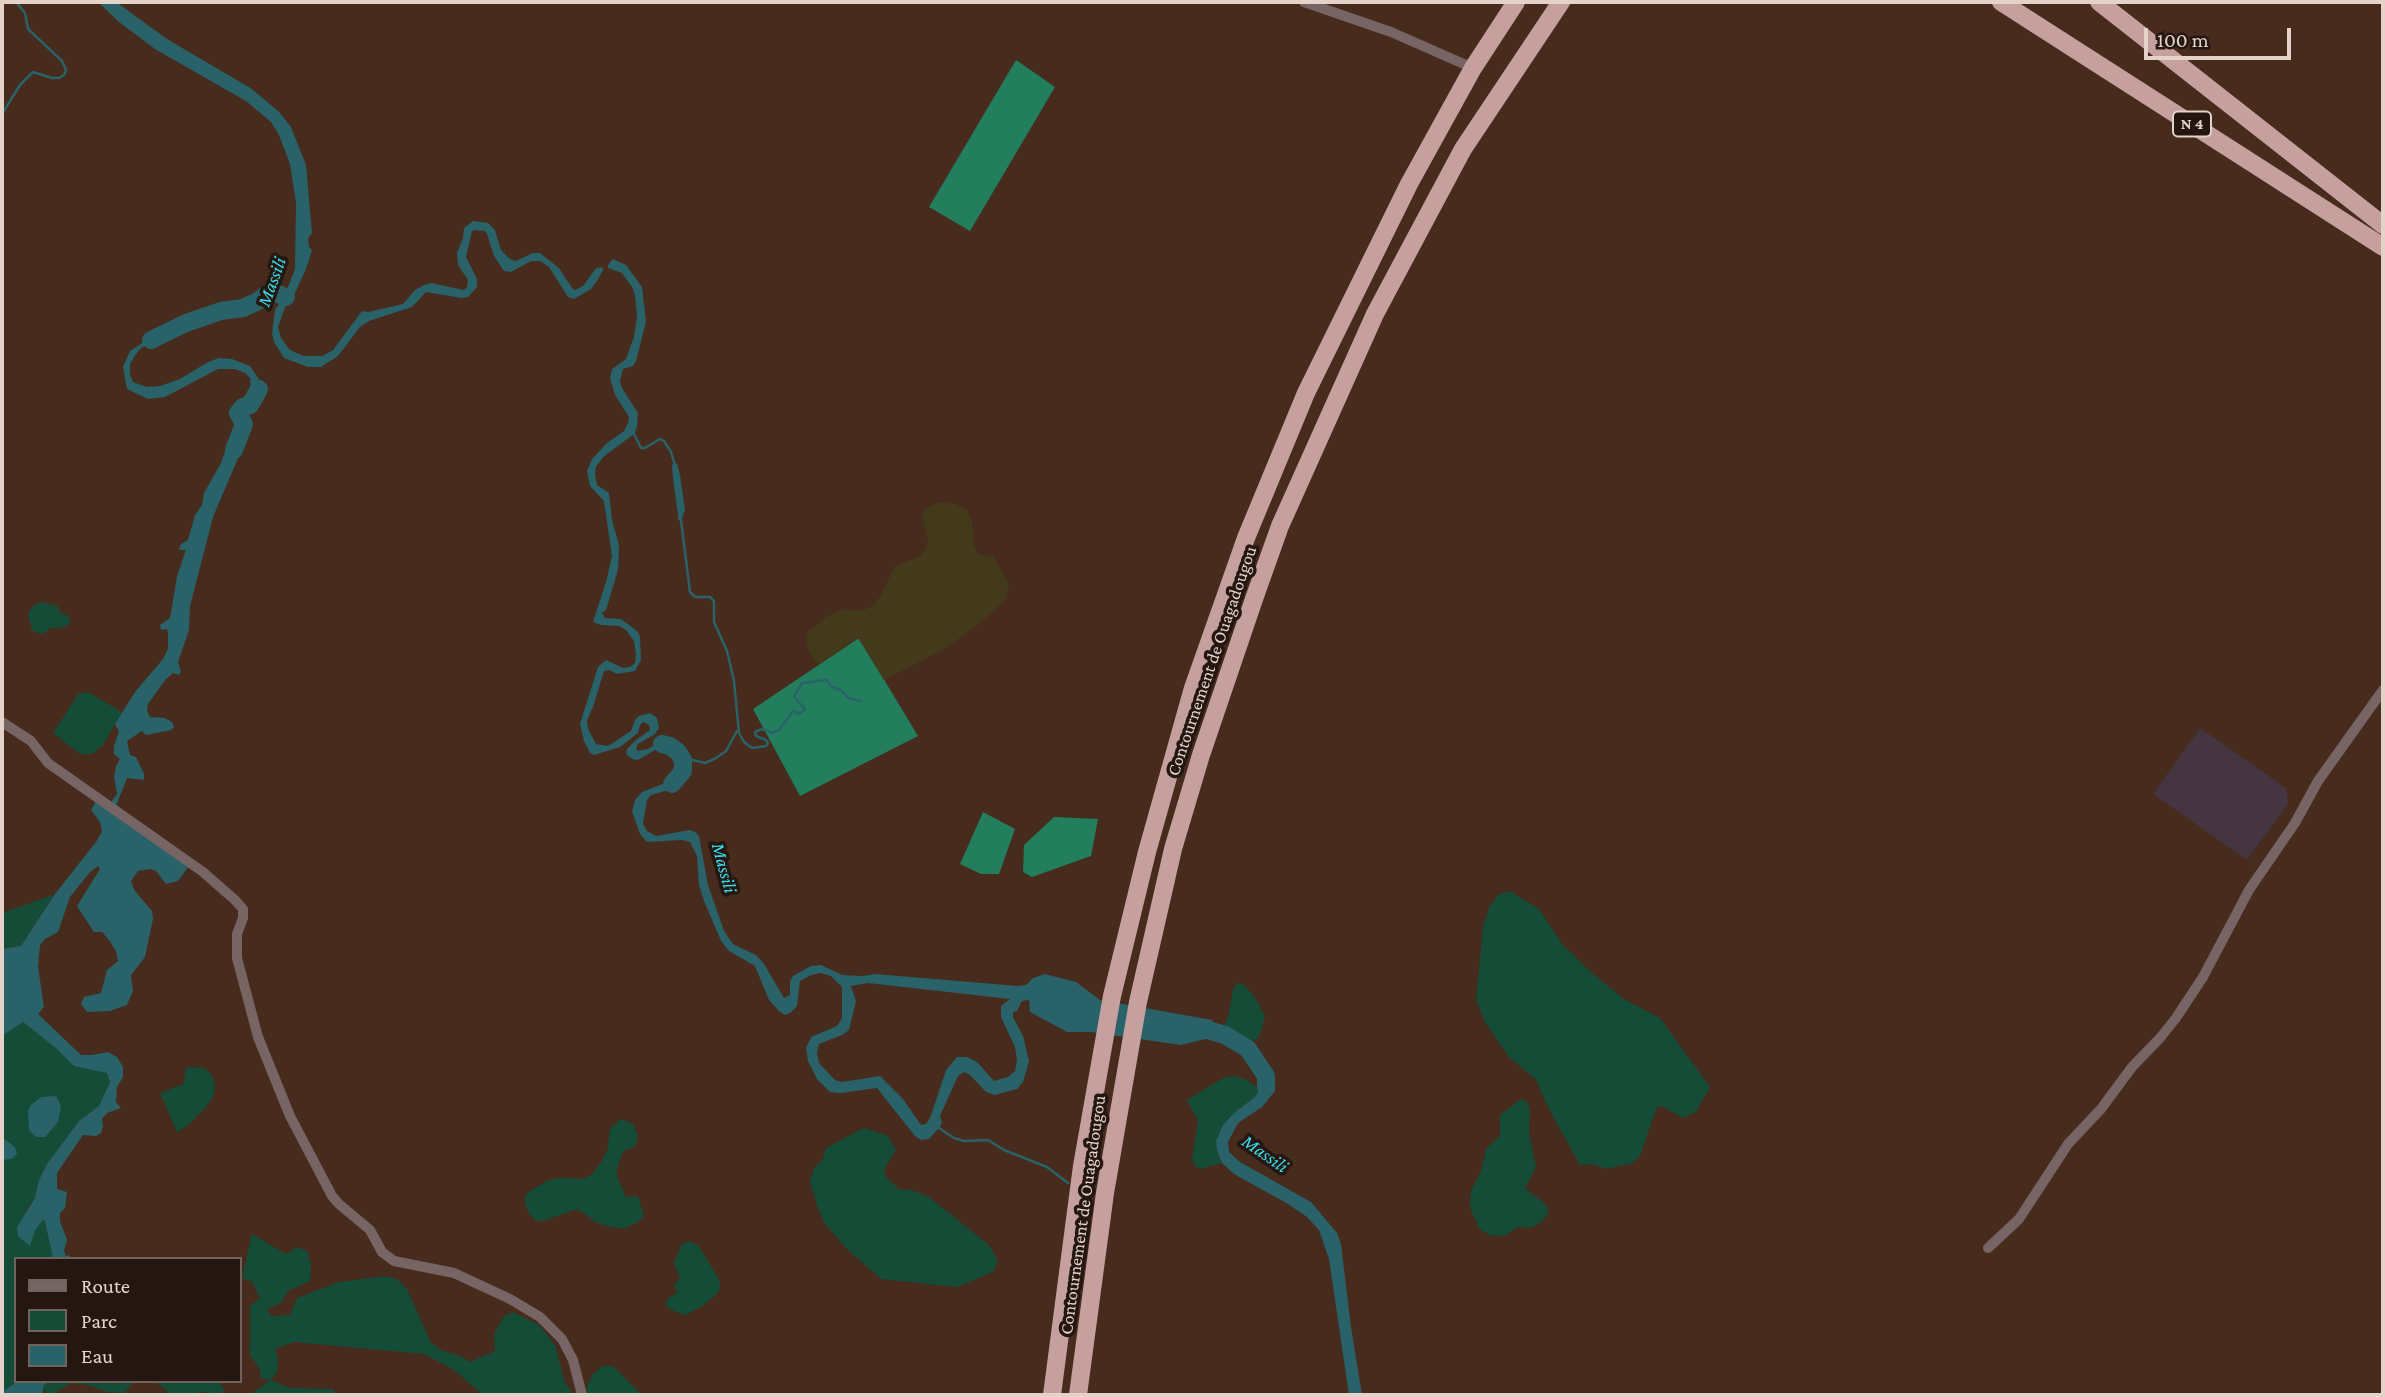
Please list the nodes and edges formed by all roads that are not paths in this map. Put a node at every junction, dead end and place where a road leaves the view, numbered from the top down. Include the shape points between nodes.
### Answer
1 (1304, 2) edge
2 (1516, 2) edge
3 (1562, 2) edge
4 (2001, 2) edge
5 (2099, 2) edge
6 (1473, 68) junction
7 (2383, 225) edge
8 (2383, 247) edge
9 (2383, 690) edge
10 (2, 722) edge
11 (1987, 1248) dead end
12 (582, 1395) edge
13 (1052, 1395) edge
14 (1078, 1395) edge

1 - 6 street via 1391,32
2 - 6 highway, Contournement de Ouagadougou
3 - 14 highway, Contournement de Ouagadougou via 1464,149 1375,314 1280,526 1173,849 1130,1041
4 - 8 highway, N 4
5 - 7 highway, N 4
6 - 13 highway, Contournement de Ouagadougou via 1409,184 1307,393 1246,538 1193,688 1112,996 1082,1166
9 - 11 street via 2249,890 2176,1018 2068,1144 2019,1219
10 - 12 street via 31,741 48,764 203,872 243,909 237,958 258,1037 290,1116 332,1196 370,1230 382,1252 394,1261 454,1273 540,1317 562,1339

